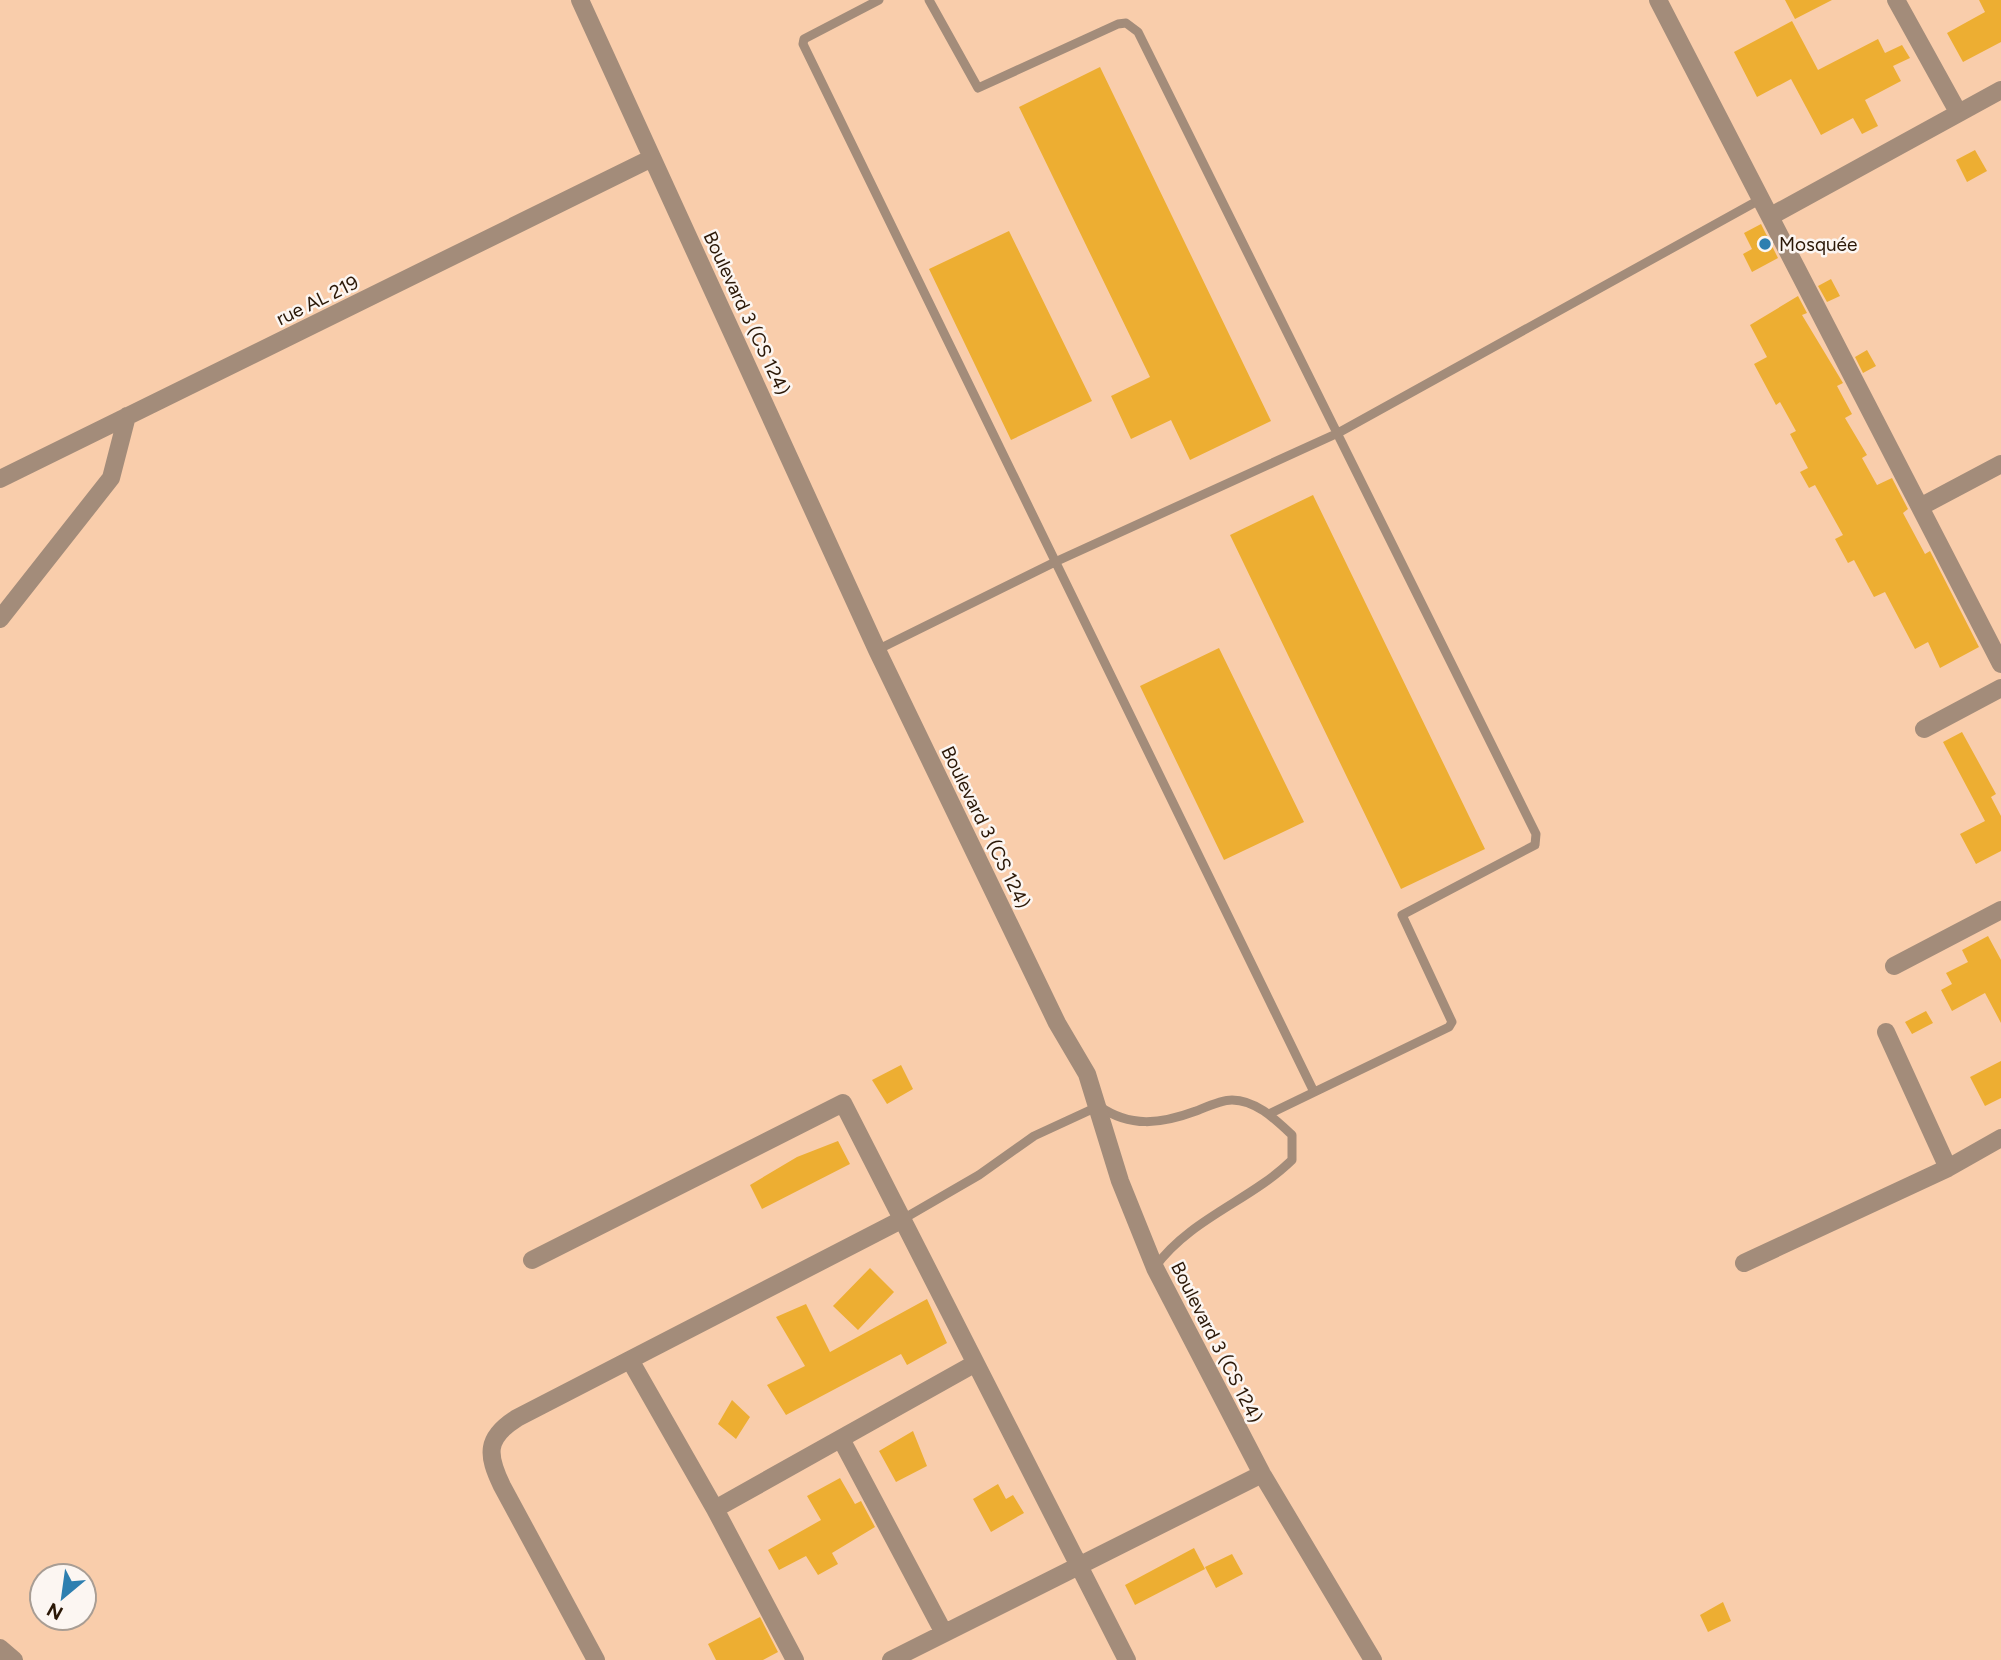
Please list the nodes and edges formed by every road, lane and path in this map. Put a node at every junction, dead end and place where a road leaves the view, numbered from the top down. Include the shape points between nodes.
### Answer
1 (580, 0) edge
2 (879, 0) edge
3 (929, 0) edge
4 (1658, 0) edge
5 (1895, 0) edge
6 (2001, 90) edge
7 (1958, 112) junction
8 (652, 158) junction
9 (1762, 199) junction
10 (1771, 216) junction
11 (127, 416) junction
12 (1338, 433) junction
13 (2001, 464) edge
14 (0, 479) edge
15 (1920, 507) junction
16 (1055, 562) junction
17 (1, 615) edge
18 (877, 650) junction
19 (2001, 664) edge
20 (2001, 688) edge
21 (1924, 729) dead end
22 (2001, 910) edge
23 (1894, 966) dead end
24 (1886, 1032) dead end
25 (1314, 1092) junction
26 (1099, 1106) junction
27 (1269, 1114) junction
28 (2001, 1138) edge
29 (1948, 1167) junction
30 (903, 1219) junction
31 (532, 1260) dead end
32 (1744, 1263) dead end
33 (1155, 1268) junction
34 (630, 1360) junction
35 (974, 1364) junction
36 (841, 1439) junction
37 (1262, 1474) junction
38 (715, 1509) junction
39 (1078, 1564) junction
40 (944, 1633) junction
41 (0, 1648) edge
42 (14, 1660) edge
43 (596, 1660) edge
44 (795, 1660) edge
45 (891, 1660) edge
46 (1127, 1660) edge
47 (1373, 1660) edge

1 - 8 street, Boulevard 3 (CS 124)
2 - 16 lane via 804,39 803,44
3 - 12 lane via 978,88 1118,24 1132,26
4 - 9 street
5 - 7 street
6 - 7 street
7 - 10 street
8 - 11 street, rue AL 219
8 - 18 street, Boulevard 3 (CS 124)
9 - 10 street
9 - 12 lane
10 - 15 street
11 - 14 street, rue AL 219
11 - 17 street via 111,478
12 - 16 lane
12 - 25 lane via 1537,839 1535,845 1402,915 1452,1022 1449,1027
13 - 15 street
15 - 19 street
16 - 18 lane
16 - 25 lane
18 - 26 street, Boulevard 3 (CS 124) via 1057,1023 1087,1073
20 - 21 street
22 - 23 street
24 - 29 street
25 - 27 lane
26 - 27 lane via 1115,1118 1137,1124 1184,1116 1233,1100
26 - 30 lane via 1034,1136 979,1175
26 - 33 street, Boulevard 3 (CS 124) via 1120,1181
27 - 33 lane via 1292,1135 1292,1160 1244,1198 1194,1228
28 - 29 street
29 - 32 street
30 - 31 street via 843,1103
30 - 34 street
30 - 35 street
33 - 37 street, Boulevard 3 (CS 124)
34 - 38 street
34 - 43 street via 517,1418 492,1442 492,1465 502,1486
35 - 36 street
35 - 39 street
36 - 38 street
36 - 40 street
37 - 39 street
37 - 47 street, Boulevard 3 (CS 124)
38 - 44 street
39 - 40 street
39 - 46 street
40 - 45 street
41 - 42 street

